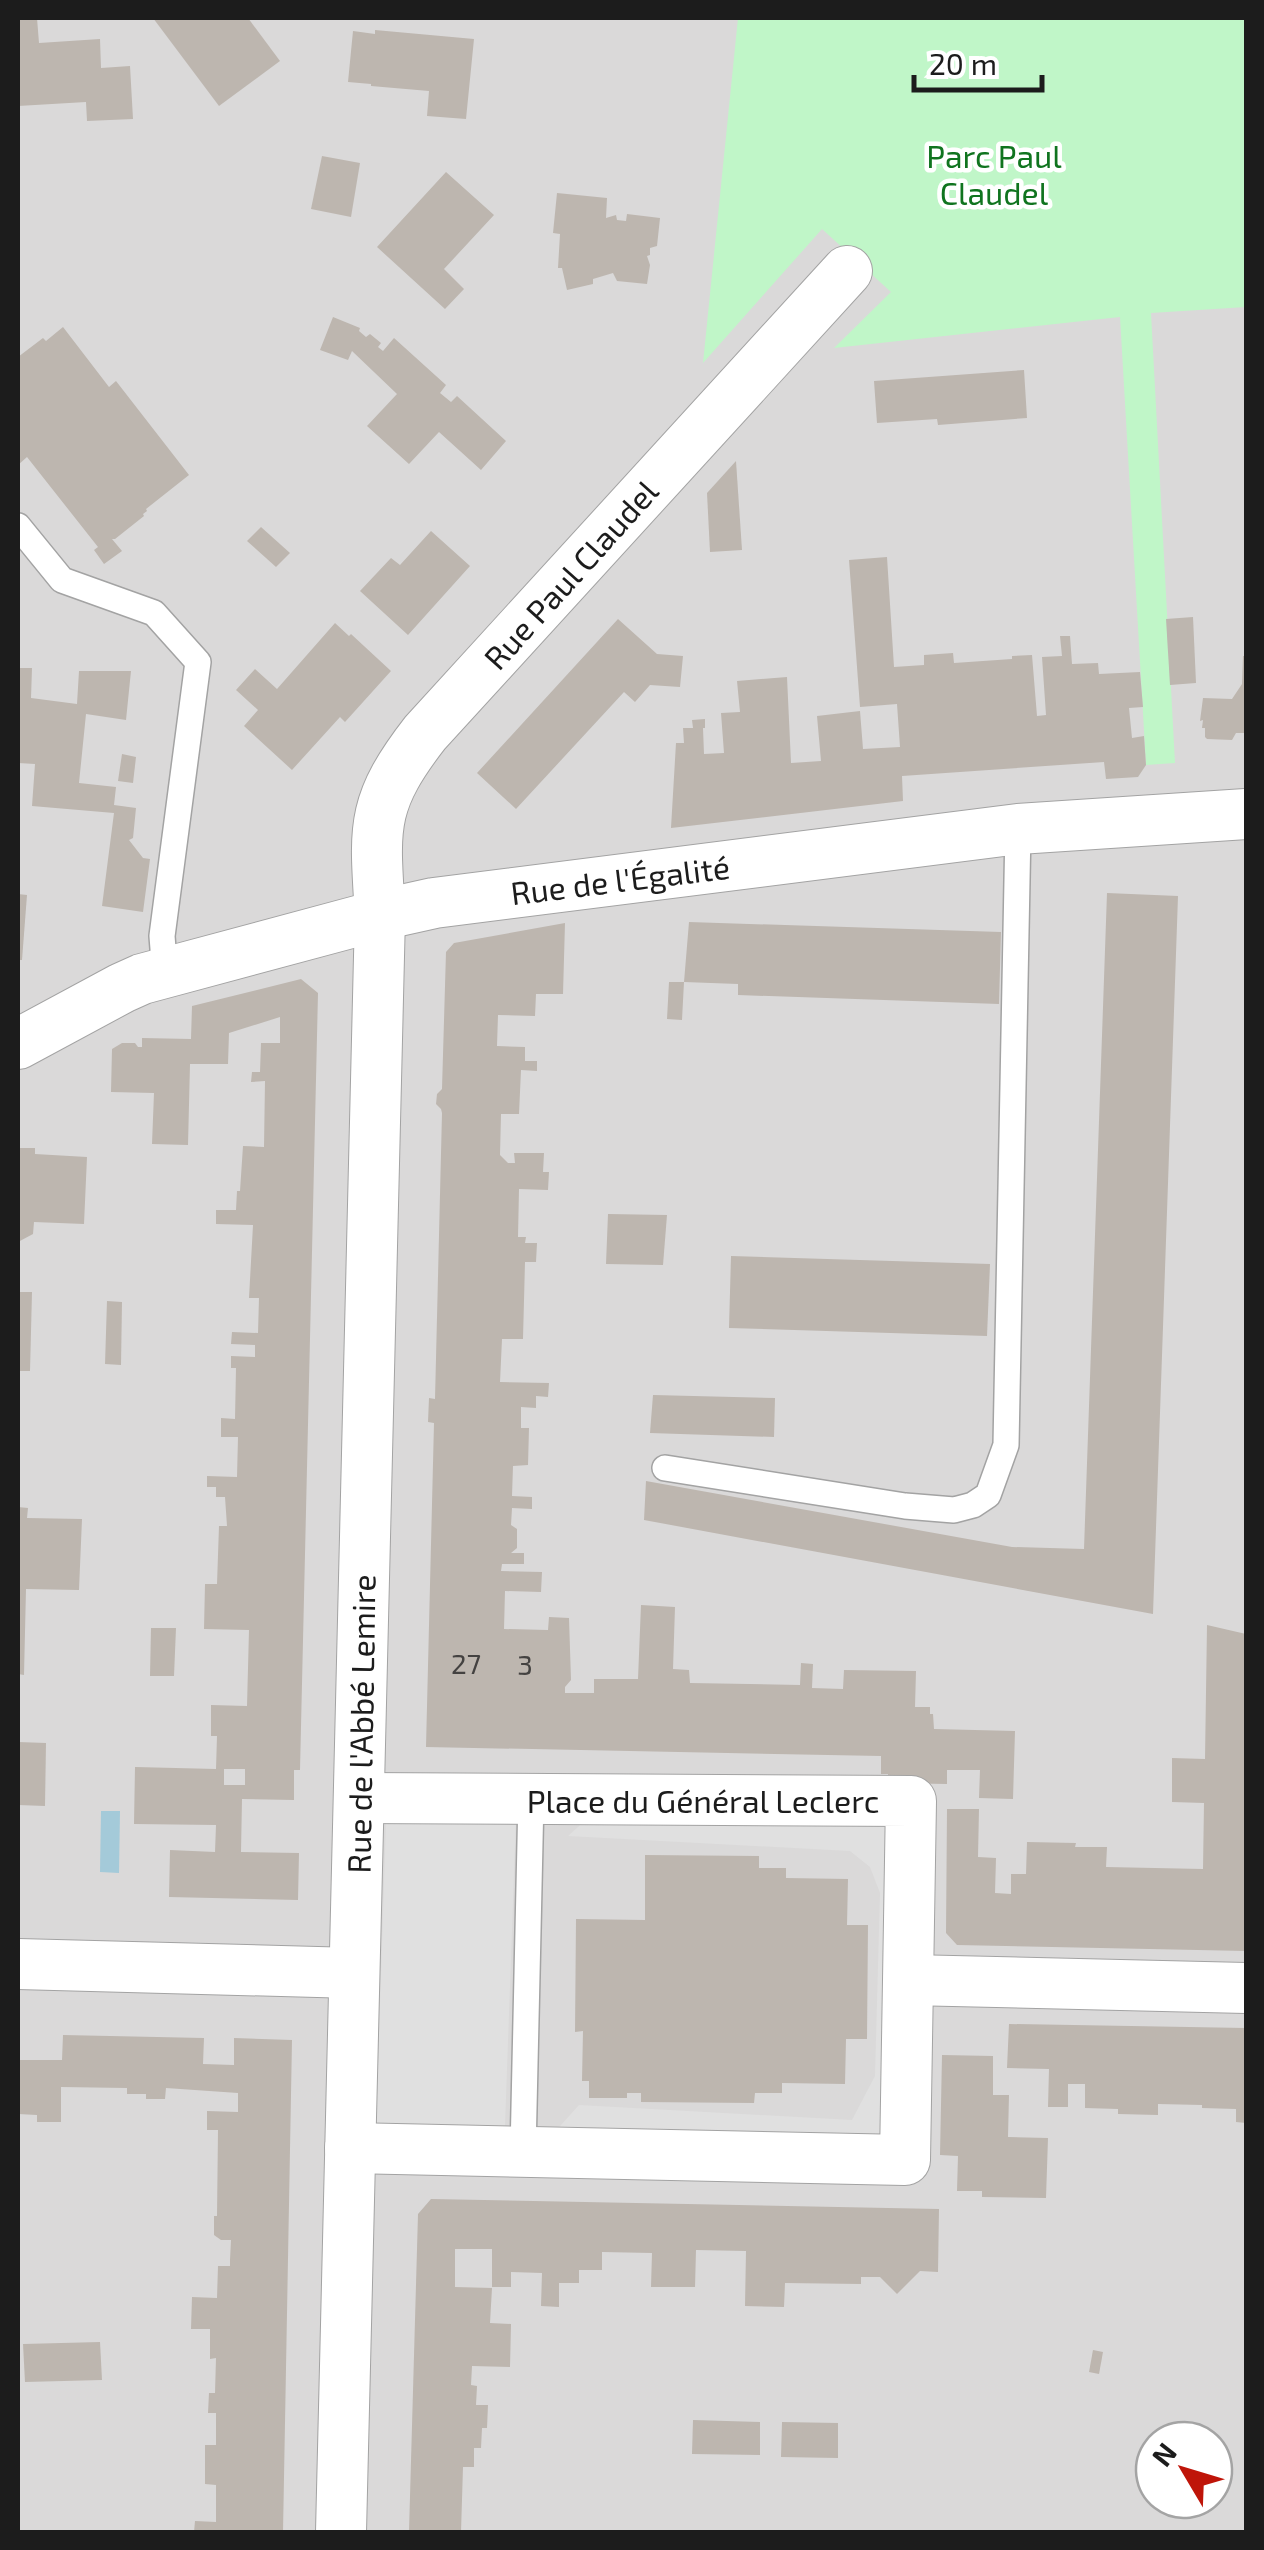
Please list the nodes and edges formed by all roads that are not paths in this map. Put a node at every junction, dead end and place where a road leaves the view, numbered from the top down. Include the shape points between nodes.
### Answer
1 (847, 271) dead end
2 (18, 526) edge
3 (1246, 814) edge
4 (1018, 829) junction
5 (380, 915) junction
6 (164, 974) junction
7 (18, 1044) edge
8 (665, 1468) dead end
9 (359, 1798) junction
10 (531, 1798) junction
11 (18, 1964) edge
12 (354, 1973) junction
13 (909, 1980) junction
14 (1246, 1988) edge
15 (350, 2148) junction
16 (523, 2152) junction
17 (341, 2532) edge

1 - 5 street, Rue Paul Claudel via 409,754 377,824
2 - 6 lane via 62,580 154,613 198,662 162,936
3 - 4 street, Rue de l'Égalité
4 - 5 street, Rue de l'Égalité
4 - 8 lane via 1006,1446 988,1496 954,1510 905,1506
5 - 6 street, Rue de l'Égalité
5 - 9 street, Rue de l'Abbé Lemire
6 - 7 street, Rue de l'Égalité via 122,988
9 - 10 street, Place du Général Leclerc
9 - 12 street, Rue de l'Abbé Lemire
10 - 13 street, Place du Général Leclerc via 912,1801
10 - 16 lane
11 - 12 street
12 - 15 street, Rue de l'Abbé Lemire
13 - 14 street
13 - 16 street, Place du Général Leclerc via 906,2160
15 - 16 street, Place du Général Leclerc
15 - 17 street, Rue de l'Abbé Lemire

